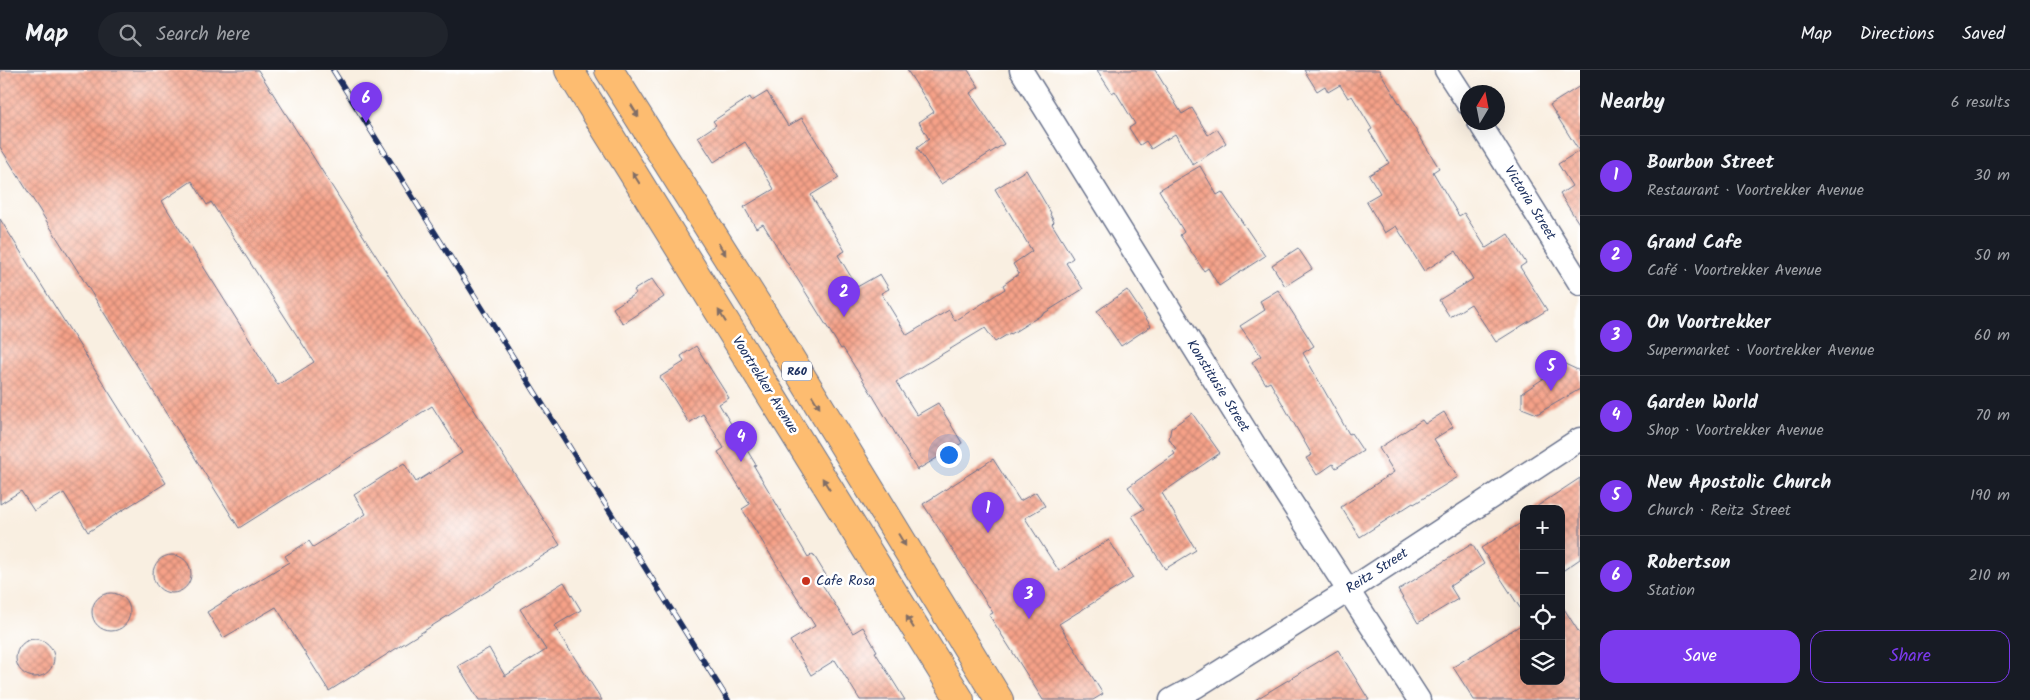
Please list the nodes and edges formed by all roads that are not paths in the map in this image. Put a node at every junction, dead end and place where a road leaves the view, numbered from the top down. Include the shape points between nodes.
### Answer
1 (569, 70) edge
2 (609, 70) edge
3 (1021, 70) edge
4 (1446, 70) edge
5 (1460, 92) edge
6 (1484, 130) edge
7 (1580, 284) edge
8 (1580, 439) edge
9 (1348, 591) junction
10 (960, 700) edge
11 (999, 700) edge
12 (1171, 700) edge
13 (1419, 700) edge

10 -> 1 main road, Voortrekker Avenue / R60
2 -> 11 main road, R60
3 - 9 street, Konstitusie Street
4 - 5 street
6 - 7 street, Victoria Street
8 - 9 street, Reitz Street
9 - 12 street, Reitz Street
9 - 13 street, Konstitusie Street

